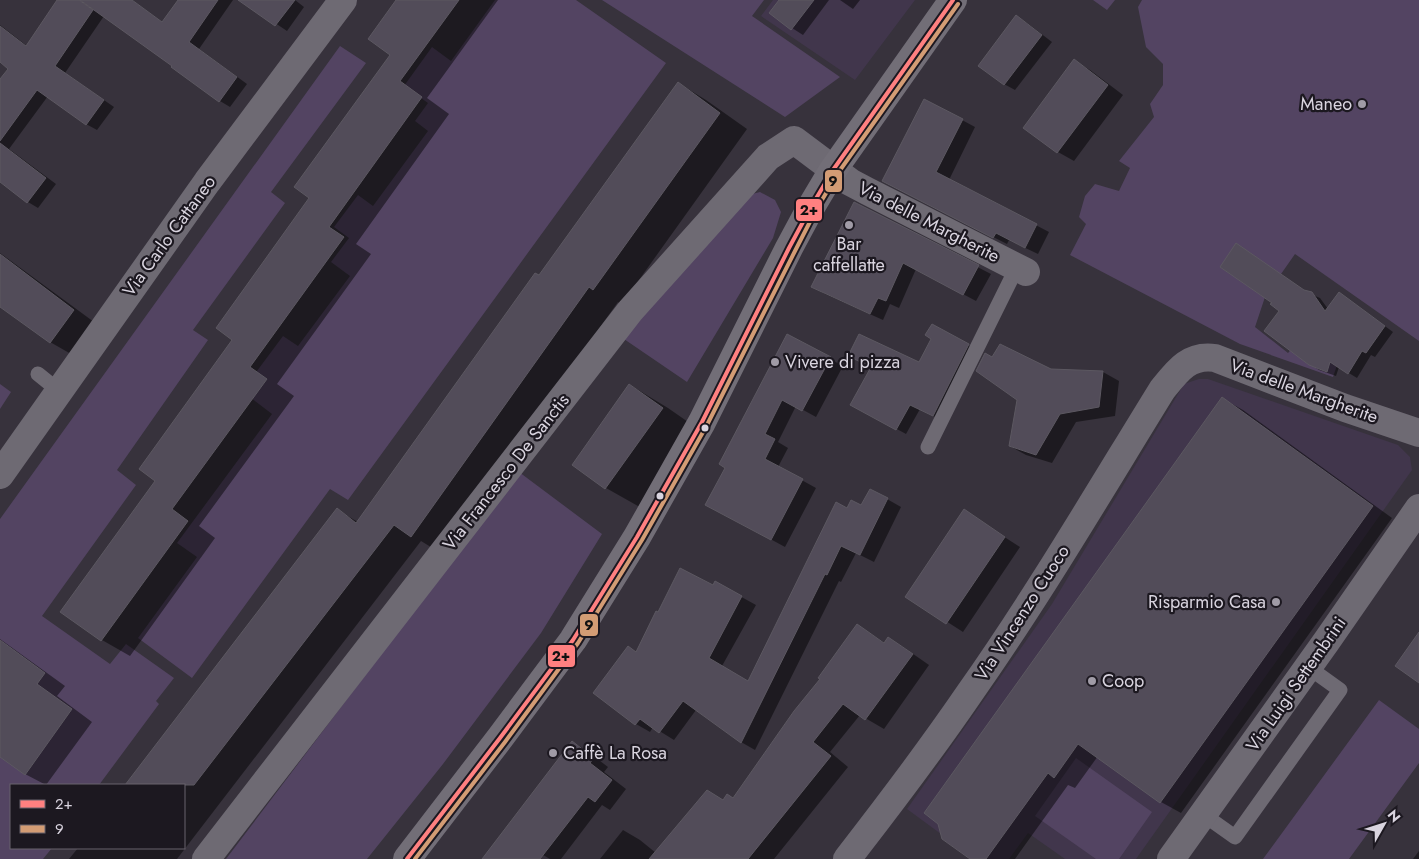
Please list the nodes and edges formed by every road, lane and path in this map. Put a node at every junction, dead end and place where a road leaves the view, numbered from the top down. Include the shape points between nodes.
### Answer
1 (343, 0) edge
2 (953, 0) edge
3 (834, 170) junction
4 (1021, 269) joint
5 (1189, 362) joint
6 (38, 374) dead end
7 (59, 391) junction
8 (1419, 434) edge
9 (928, 447) dead end
10 (0, 475) edge
11 (1419, 508) edge
12 (1308, 667) junction
13 (1204, 815) junction
14 (1176, 857) edge
15 (206, 859) edge
16 (406, 859) edge
17 (847, 859) edge

1 - 7 street, Via Carlo Cattaneo via 207,182
2 - 3 main road
3 - 4 street, Via delle Margherite via 867,191
3 - 15 street, Via Francesco De Sanctis via 794,140 768,157 630,311
3 - 16 main road via 789,248 702,422 607,586 538,689
4 - 9 lane
5 - 8 street, Via delle Margherite via 1206,356 1215,358
5 - 17 street, Via Vincenzo Cuoco via 1162,390 970,694
6 - 7 lane
7 - 10 street, Via Carlo Cattaneo
11 - 12 street, Via Luigi Settembrini
12 - 13 street, Via Luigi Settembrini
12 - 13 lane via 1340,690 1235,837
13 - 14 street, Via Luigi Settembrini

